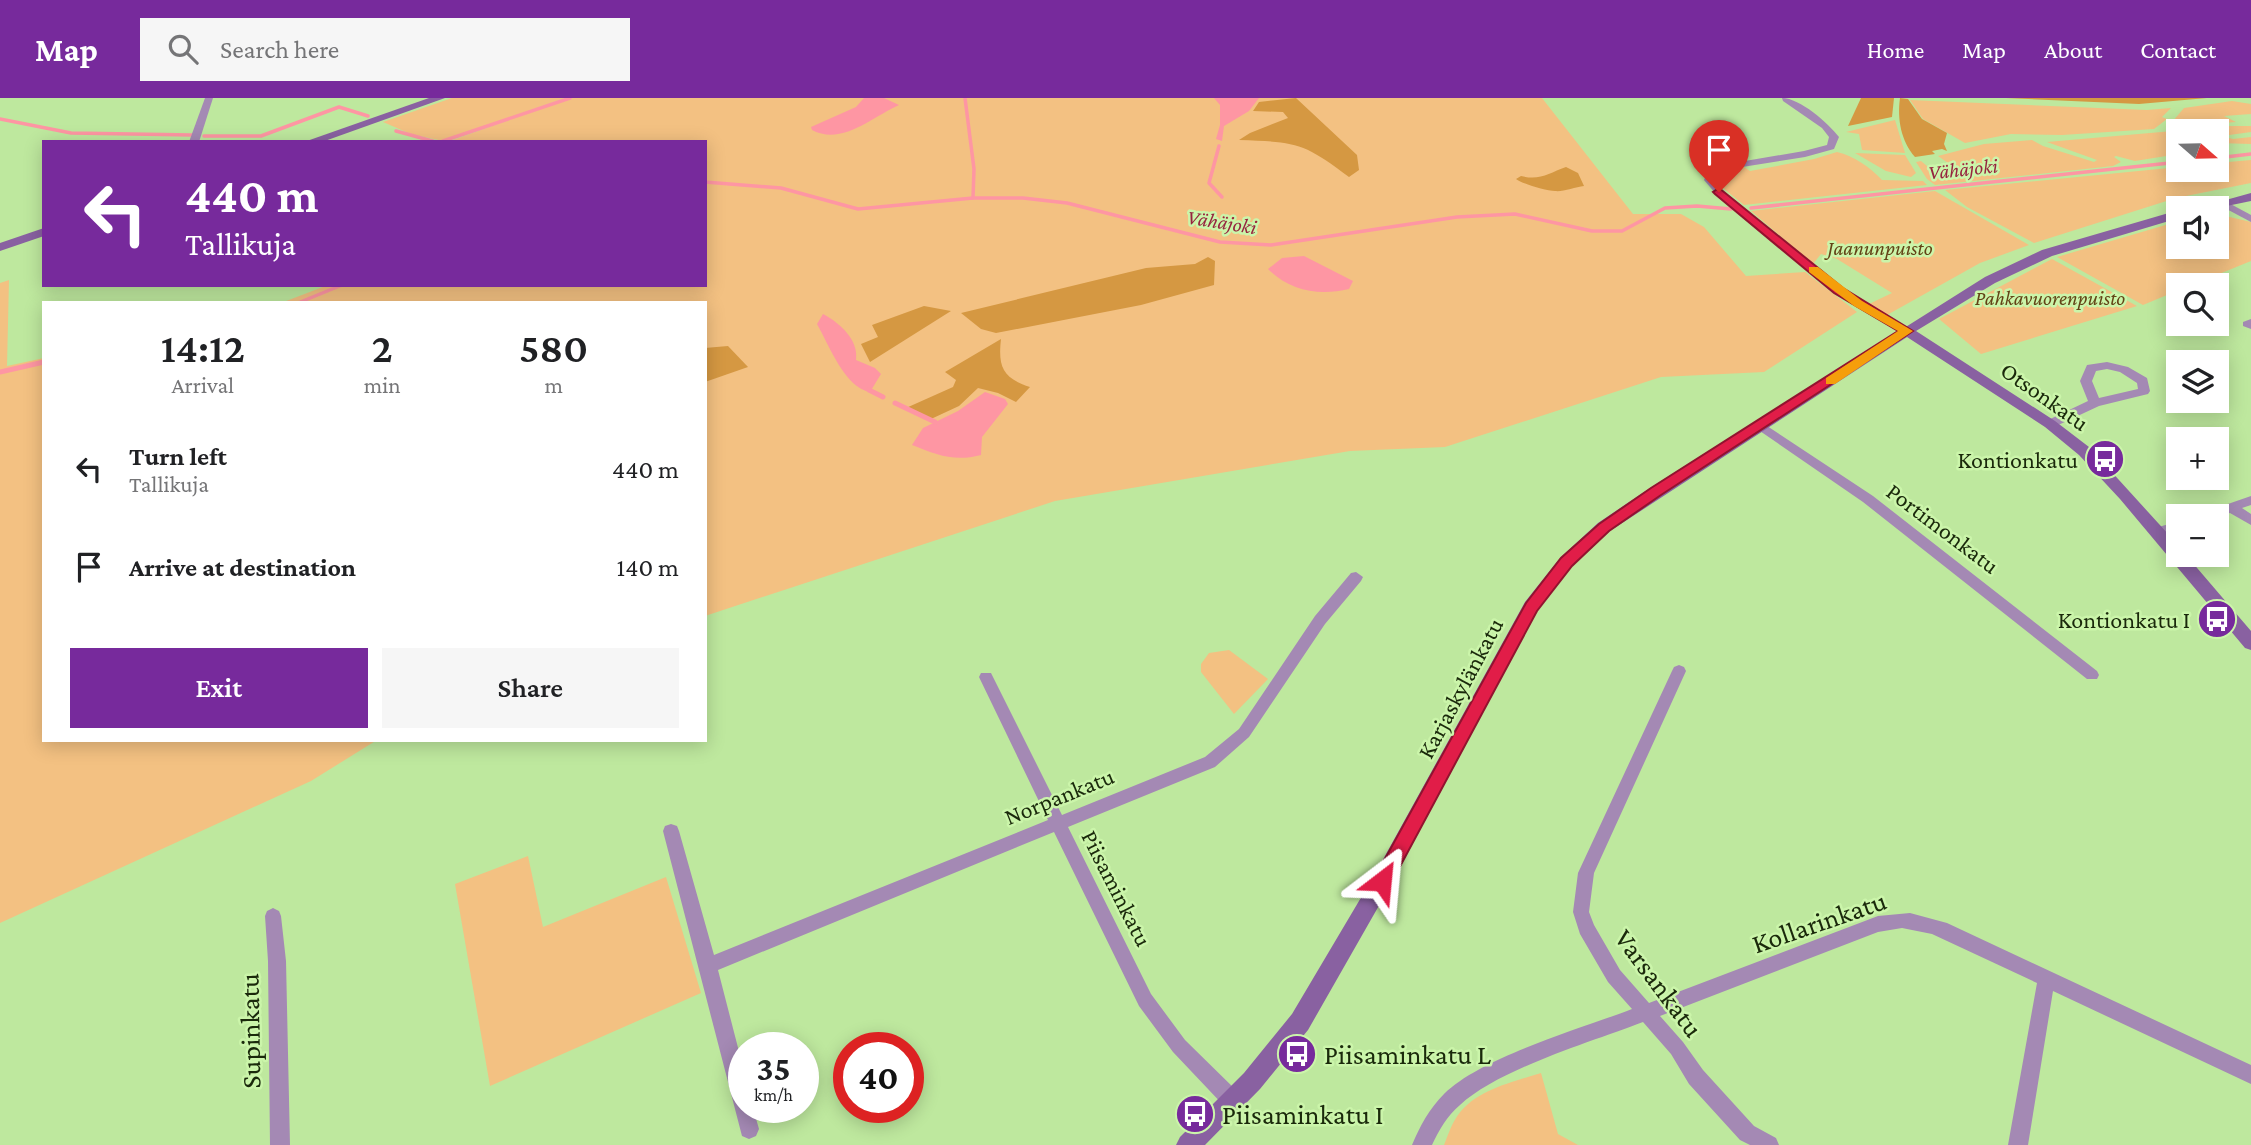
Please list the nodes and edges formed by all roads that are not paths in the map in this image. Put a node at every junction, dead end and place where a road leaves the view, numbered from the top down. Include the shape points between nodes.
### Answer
1 (209, 98) edge
2 (440, 98) edge
3 (1786, 99) edge
4 (195, 140) edge
5 (316, 140) edge
6 (2251, 197) edge
7 (2229, 202) edge
8 (2229, 207) edge
9 (2166, 219) edge
10 (2251, 219) edge
11 (42, 233) edge
12 (0, 247) edge
13 (1907, 331) junction
14 (2095, 403) junction
15 (2050, 424) junction
16 (1761, 426) junction
17 (2251, 500) edge
18 (2232, 508) junction
19 (2229, 509) edge
20 (2251, 520) edge
21 (2166, 530) edge
22 (2157, 532) junction
23 (1356, 577) dead end
24 (2251, 643) edge
25 (1679, 671) dead end
26 (2092, 674) dead end
27 (986, 677) dead end
28 (1057, 823) junction
29 (671, 831) dead end
30 (273, 916) dead end
31 (708, 966) junction
32 (2046, 981) junction
33 (1648, 1013) junction
34 (728, 1045) edge
35 (2251, 1075) edge
36 (1233, 1101) junction
37 (748, 1123) edge
38 (749, 1129) dead end
39 (280, 1145) edge
40 (1188, 1145) edge
41 (1422, 1145) edge
42 (1769, 1145) edge
43 (2018, 1145) edge

1 - 4 street
2 - 5 street
3 - 13 street via 1825,127 1834,137 1830,147 1713,169 1709,180 1838,290
6 - 7 street
8 - 10 street
9 - 13 street, Karjaskylänkatu via 2047,253 1990,280
11 - 12 street
13 - 15 street, Otsonkatu
13 - 16 street, Karjaskylänkatu
14 - 14 street via 2144,391 2143,382 2111,364 2091,368 2086,381
14 - 15 street
15 - 22 street, Otsonkatu via 2096,462
16 - 26 street, Portimonkatu via 1868,499
16 - 36 street, Karjaskylänkatu via 1604,527 1566,562 1531,607 1312,1004
17 - 18 street
18 - 19 street
18 - 20 street
21 - 22 street
22 - 24 street, Otsonkatu
23 - 28 street, Norpankatu via 1320,620 1244,733 1210,762
25 - 33 street, Varsankatu via 1587,873 1581,904 1586,928 1614,976
27 - 28 street, Piisaminkatu
28 - 31 street, Norpankatu
28 - 36 street, Piisaminkatu via 1145,1000 1179,1046
29 - 31 street
30 - 39 street, Supinkatu
31 - 34 street
32 - 33 street, Kollarinkatu via 1932,926 1897,919
32 - 35 street, Kollarinkatu
32 - 43 street
33 - 41 street, Kollarinkatu via 1466,1086 1439,1112
33 - 42 street, Varsankatu via 1696,1077 1747,1133
36 - 40 street, Karjaskylänkatu
37 - 38 street

